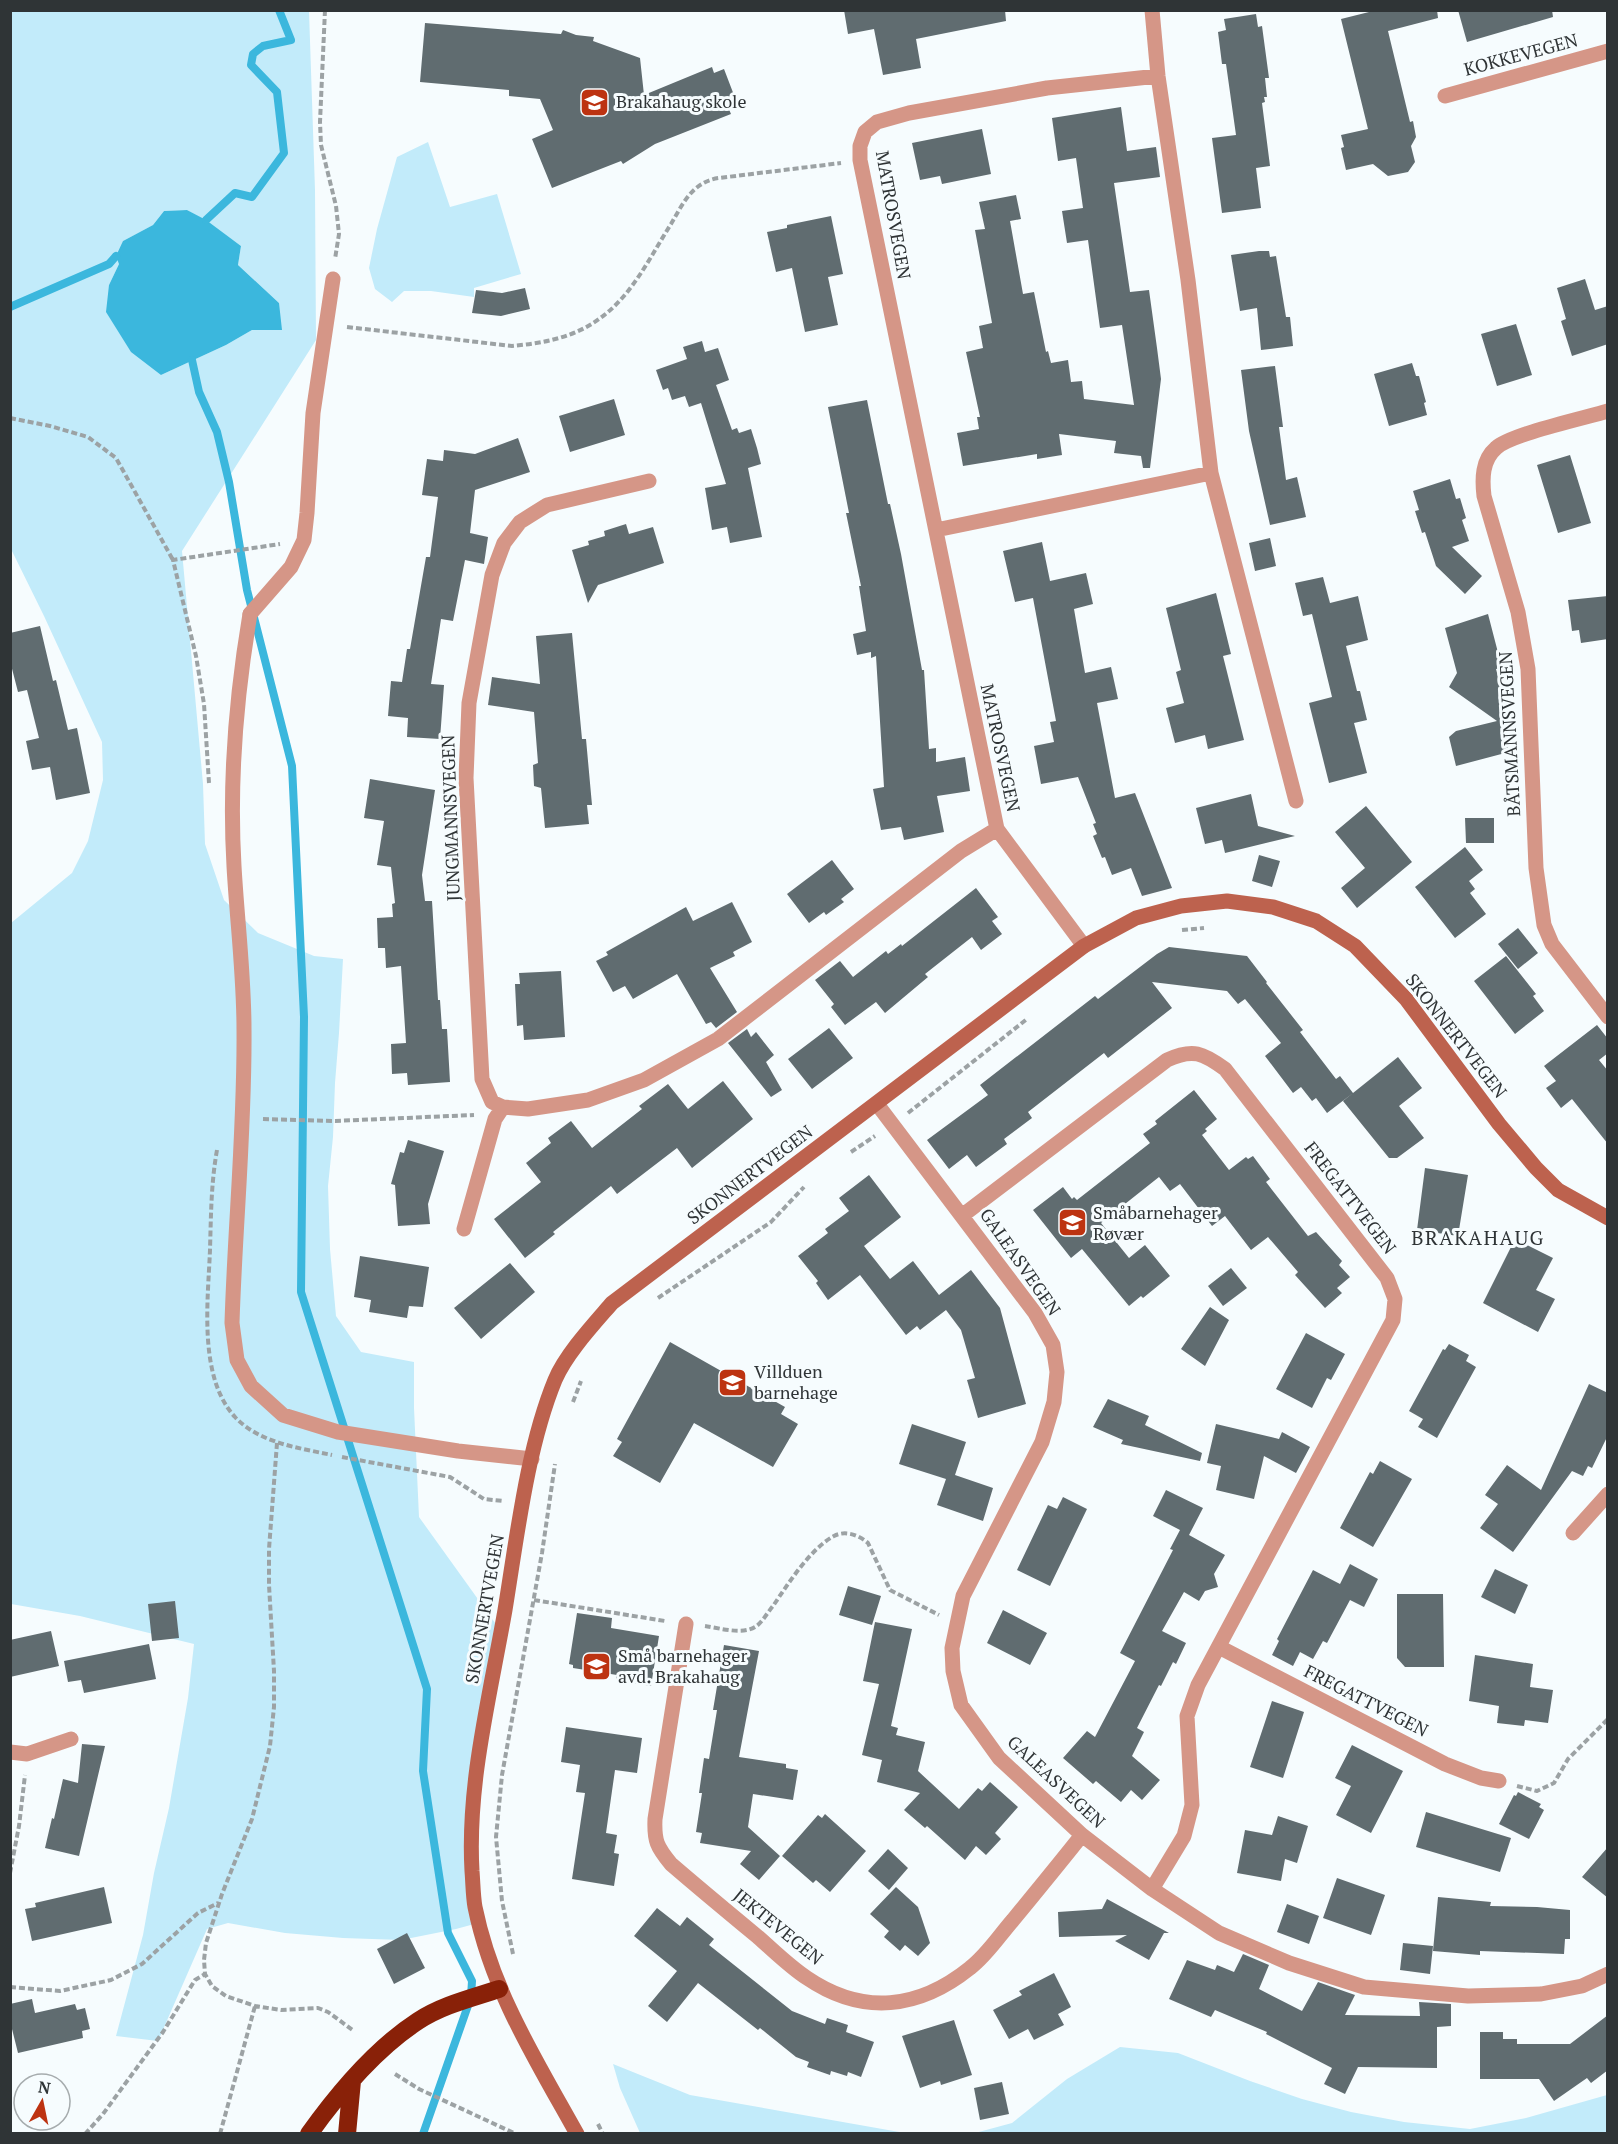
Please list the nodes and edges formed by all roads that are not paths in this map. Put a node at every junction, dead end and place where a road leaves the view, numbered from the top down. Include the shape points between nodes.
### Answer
1 (1152, 10) edge
2 (1608, 51) edge
3 (1158, 75) junction
4 (1445, 96) dead end
5 (333, 279) road end
6 (1608, 411) edge
7 (1211, 473) junction
8 (649, 481) dead end
9 (936, 530) junction
10 (1296, 801) dead end
11 (996, 830) junction
12 (1084, 946) junction
13 (1608, 1017) edge
14 (877, 1104) junction
15 (499, 1113) junction
16 (963, 1215) junction
17 (1608, 1218) edge
18 (464, 1229) dead end
19 (532, 1459) junction
20 (1608, 1494) edge
21 (1573, 1533) dead end
22 (686, 1624) road end
23 (1219, 1647) junction
24 (71, 1739) dead end
25 (10, 1752) edge
26 (1499, 1781) road end
27 (1082, 1836) junction
28 (1152, 1889) junction
29 (1608, 1974) edge
30 (499, 1989) junction
31 (352, 2081) junction
32 (309, 2133) edge
33 (347, 2133) edge
34 (578, 2133) edge

1 - 3 street
2 - 4 street, KOKKEVEGEN
3 - 7 street
3 - 9 street, MATROSVEGEN via 1047,88 909,113 877,122 865,132 860,160
5 - 19 street via 313,413 304,540 291,567 250,614 236,717 232,782 234,864 244,1029 232,1323 237,1360 251,1386 283,1415 338,1432
6 - 13 street, BÅTSMANNSVEGEN via 1511,439 1496,447 1487,459 1482,477 1523,631 1536,868 1544,925 1552,944
7 - 9 street
7 - 10 street
8 - 15 street, JUNGMANNSVEGEN via 547,505 520,522 504,543 492,575 469,703 466,778 482,1079
9 - 11 street, MATROSVEGEN
11 - 12 street, MATROSVEGEN
11 - 15 street via 961,850 718,1039 644,1080 588,1100
12 - 14 street, SKONNERTVEGEN
12 - 17 street, SKONNERTVEGEN via 1136,918 1192,904 1227,901 1273,906 1316,921 1355,946 1406,999 1536,1168 1558,1190
14 - 16 street, GALEASVEGEN
14 - 19 street, SKONNERTVEGEN via 612,1303 582,1338 556,1378
15 - 18 street
16 - 23 street, FREGATTVEGEN via 1167,1060 1196,1052 1225,1069 1387,1278 1395,1299 1393,1320
16 - 27 street, GALEASVEGEN via 1035,1313 1053,1345 1057,1372 1054,1402 1042,1442 963,1596 952,1648 953,1671 961,1706 999,1758
19 - 30 street, SKONNERTVEGEN via 475,1778 471,1844 475,1906
20 - 21 street
22 - 27 street, JEKTEVEGEN via 654,1837 671,1864 807,1978 826,1989 857,2002 889,2003 908,2001 947,1984 990,1948
23 - 26 street, FREGATTVEGEN via 1445,1764
23 - 28 street, FREGATTVEGEN via 1198,1685 1187,1716 1192,1805 1184,1836
24 - 25 street via 27,1754
27 - 28 street, GALEASVEGEN
28 - 29 street, GALEASVEGEN via 1219,1933 1289,1963 1364,1988 1468,1996 1540,1994 1582,1986
30 - 31 highway via 419,2020 387,2044
30 - 34 street, SKONNERTVEGEN
31 - 32 highway
31 - 33 highway

